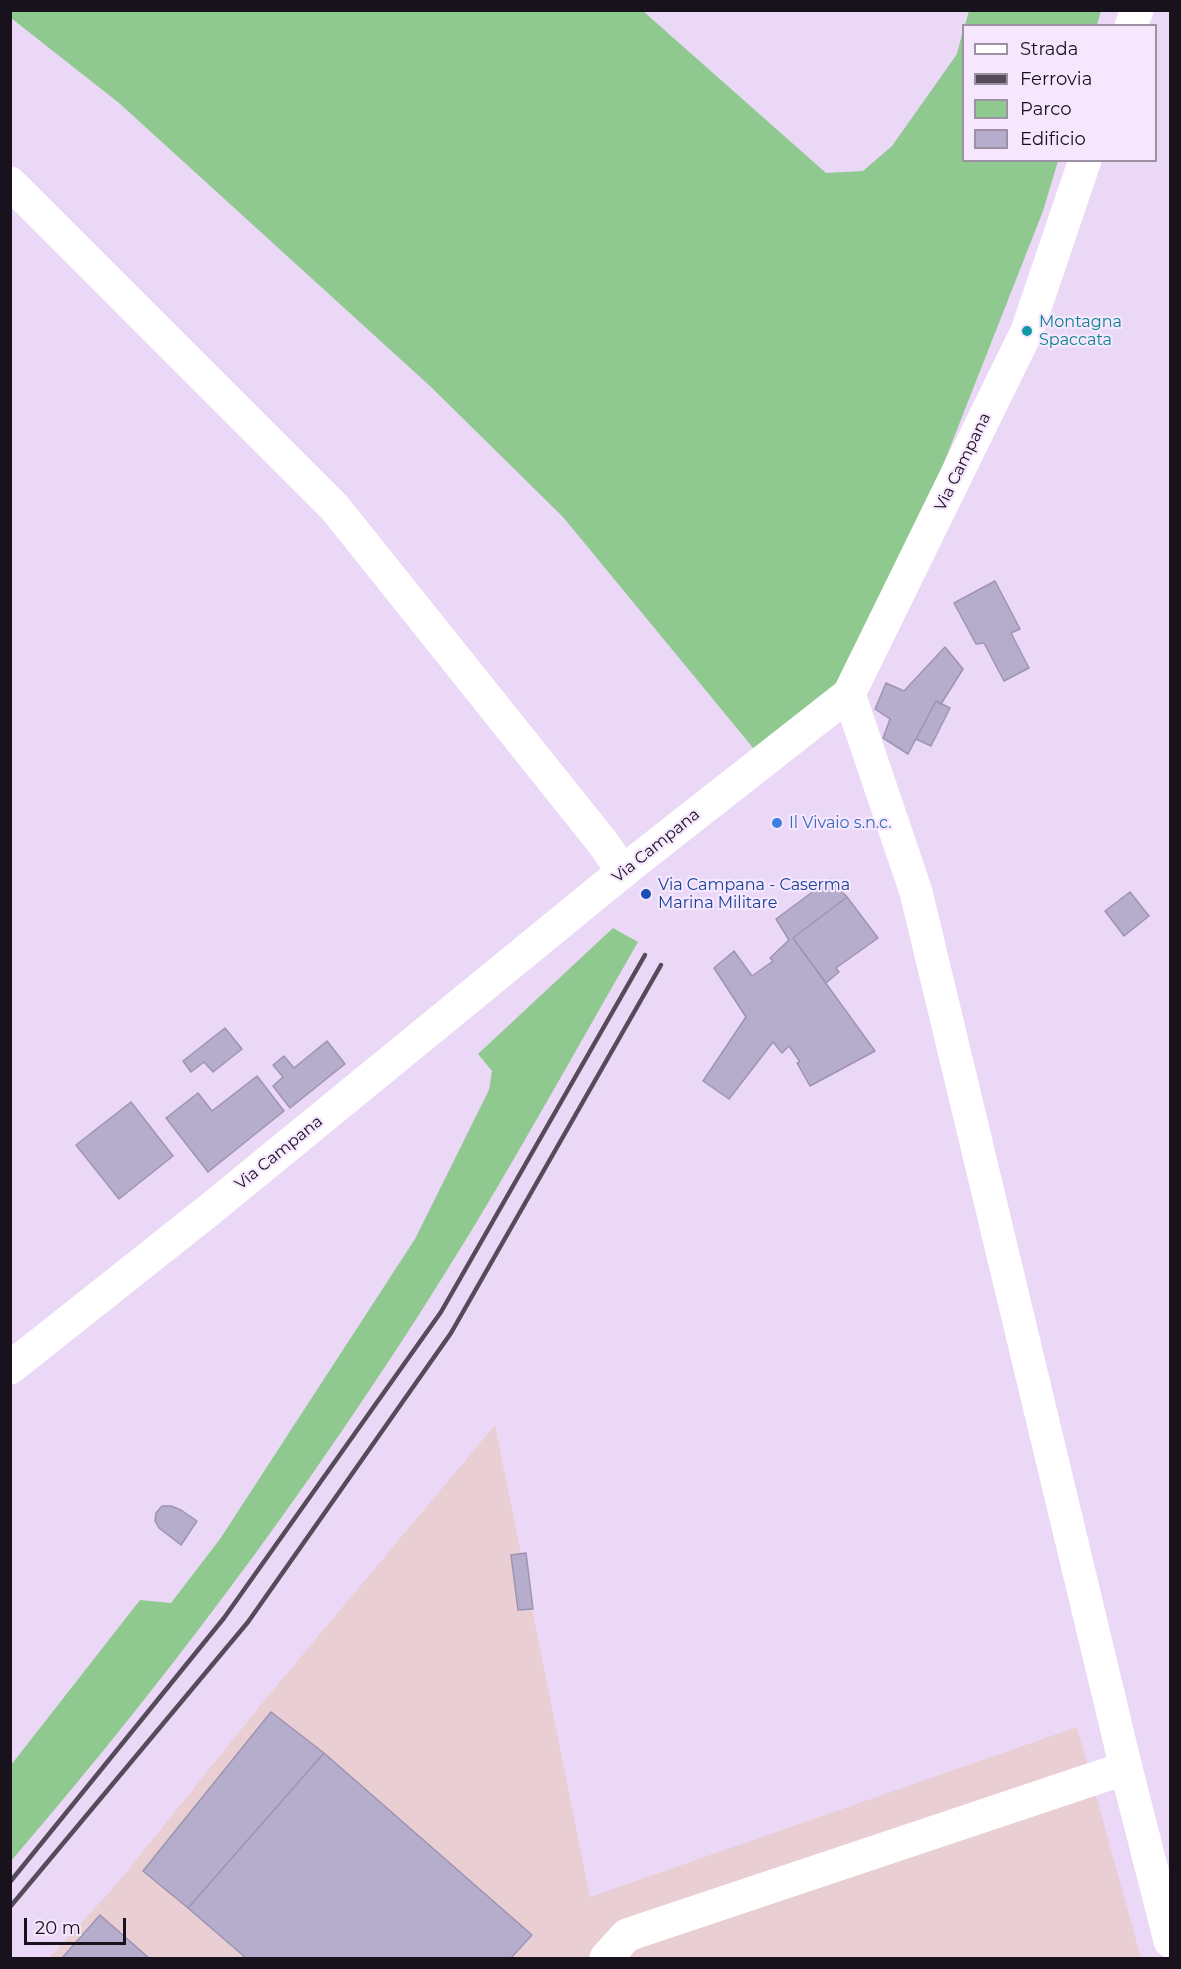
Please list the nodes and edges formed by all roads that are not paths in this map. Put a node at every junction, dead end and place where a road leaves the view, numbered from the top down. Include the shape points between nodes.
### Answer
1 (1084, 162) edge
2 (10, 183) edge
3 (849, 694) junction
4 (623, 872) junction
5 (10, 1368) edge
6 (1126, 1768) junction
7 (1170, 1941) edge
8 (606, 1959) edge

1 - 3 street, Via Campana via 1027,331
2 - 4 street via 335,508
3 - 4 street, Via Campana
3 - 6 street via 916,892
4 - 5 street, Via Campana
6 - 7 street
6 - 8 street via 627,1935

